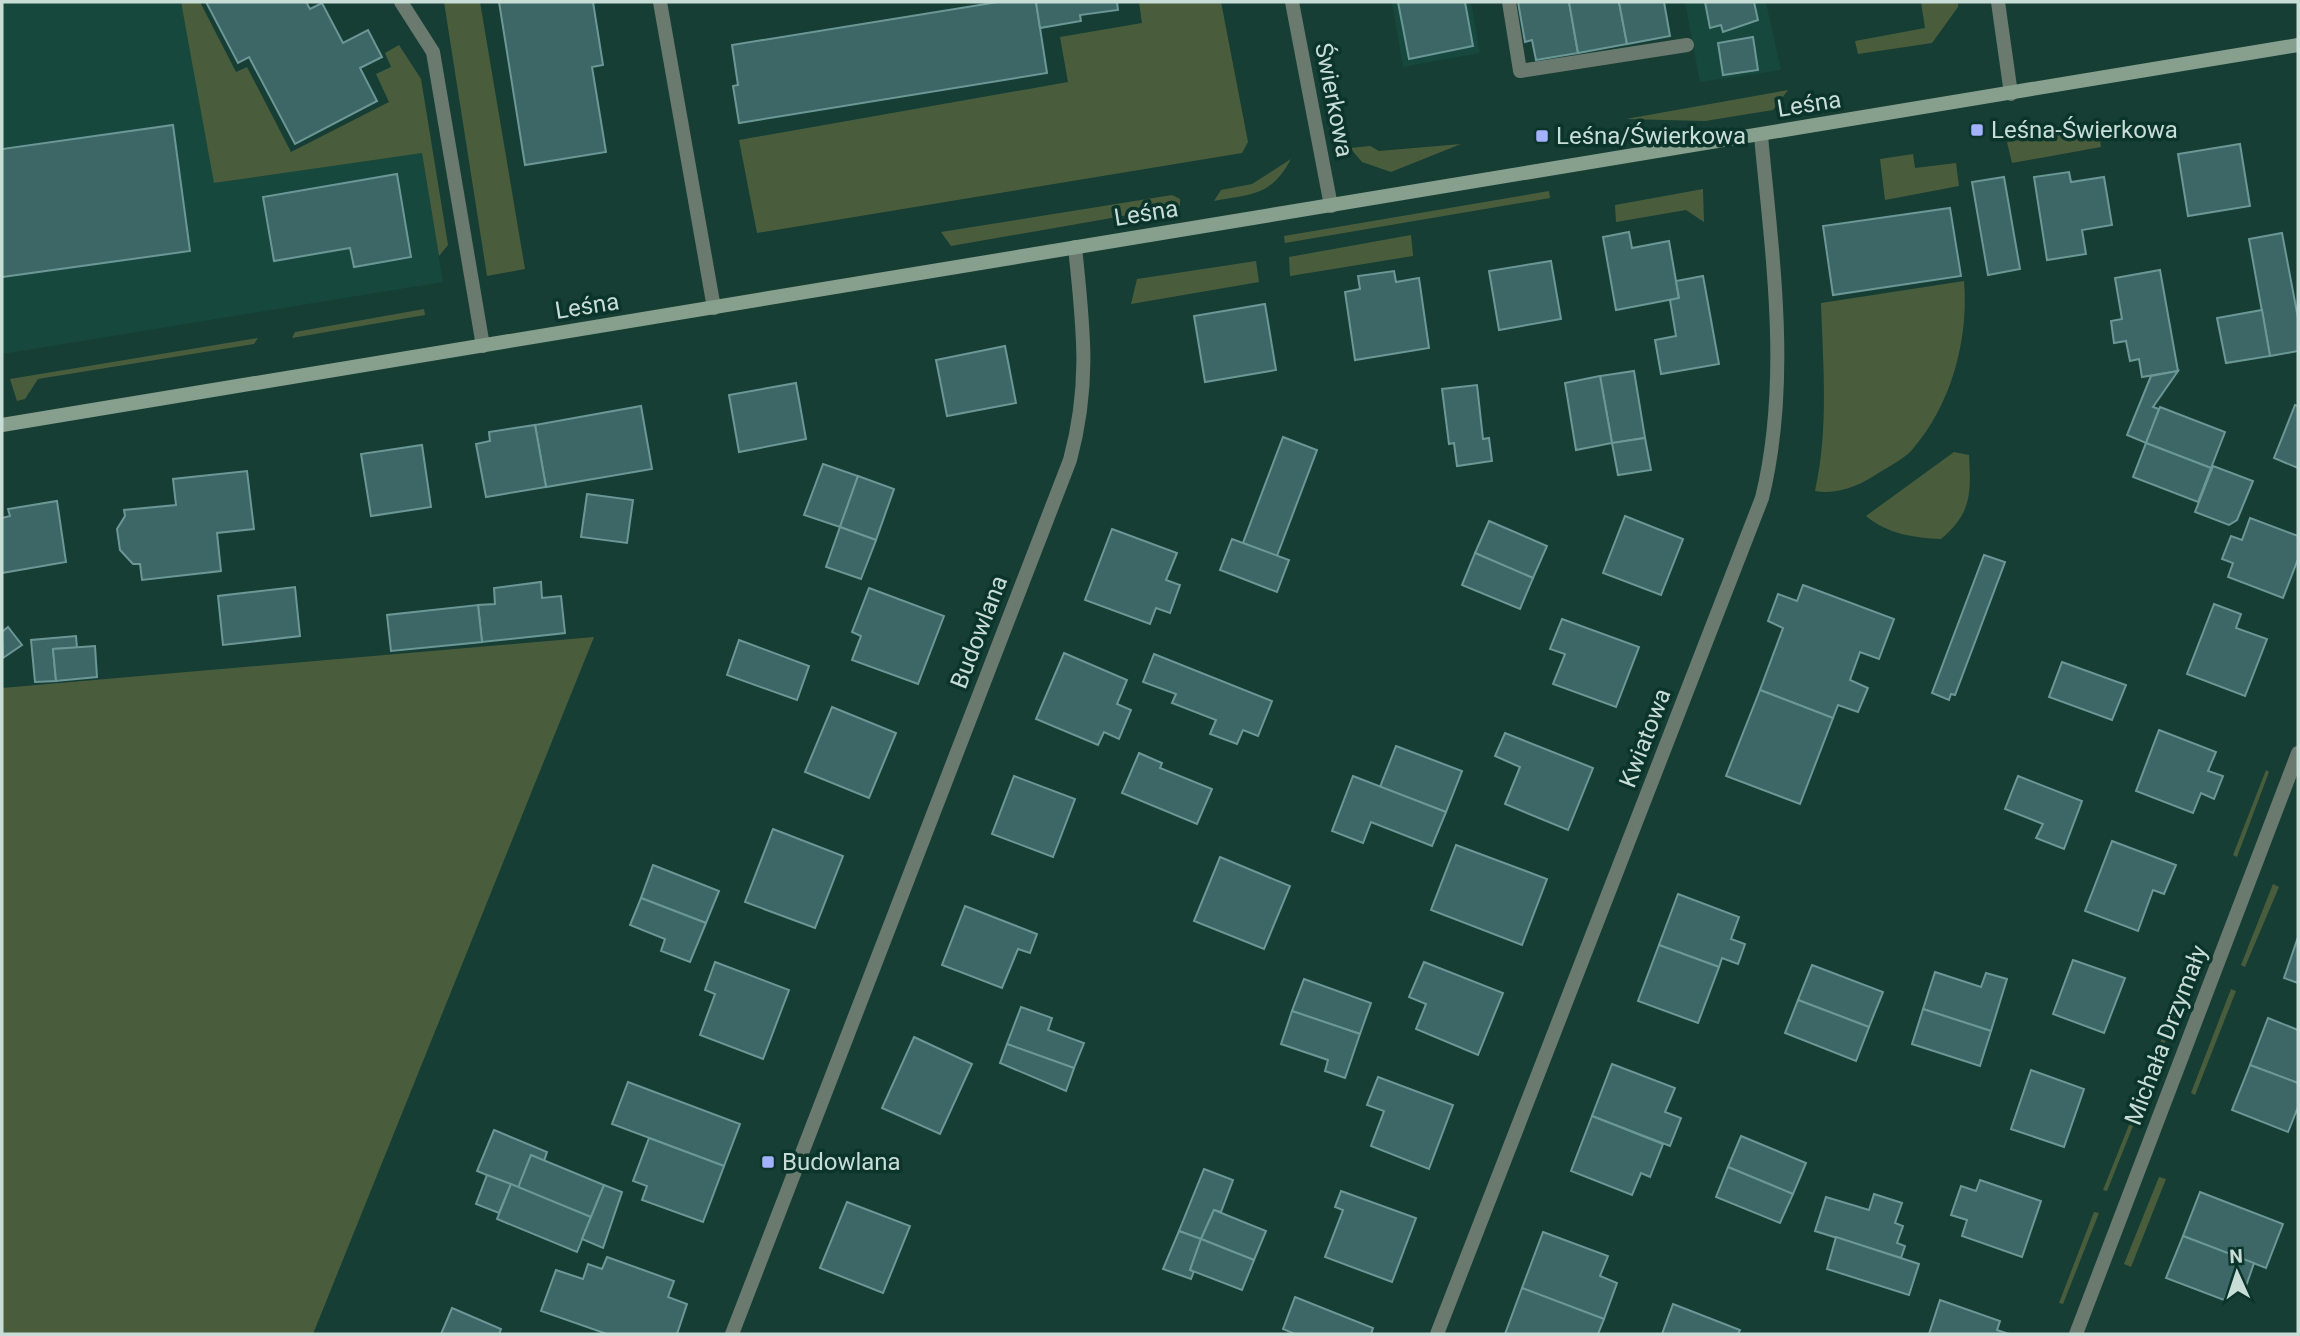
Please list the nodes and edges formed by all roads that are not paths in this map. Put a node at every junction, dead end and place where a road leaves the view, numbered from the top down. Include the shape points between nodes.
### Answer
1 (401, 2) edge
2 (660, 2) edge
3 (1292, 2) edge
4 (1509, 2) edge
5 (1998, 2) edge
6 (1687, 45) dead end
7 (2298, 46) edge
8 (2011, 93) junction
9 (1761, 135) junction
10 (1331, 206) junction
11 (1075, 247) junction
12 (714, 308) junction
13 (483, 346) junction
14 (2, 425) edge
15 (2298, 752) edge
16 (732, 1334) edge
17 (1437, 1334) edge
18 (2076, 1334) edge

1 - 13 street via 433,52
2 - 12 street
3 - 10 street, Świerkowa
4 - 6 street via 1520,71
5 - 8 street
7 - 8 street, Leśna
8 - 9 street, Leśna
9 - 10 street, Leśna
9 - 17 street, Kwiatowa via 1775,306 1777,404 1773,453 1762,498
10 - 11 street, Leśna
11 - 12 street, Leśna
11 - 16 street, Budowlana via 1085,382 1070,460
12 - 13 street, Leśna
13 - 14 street, Leśna
15 - 18 street, Michała Drzymały

